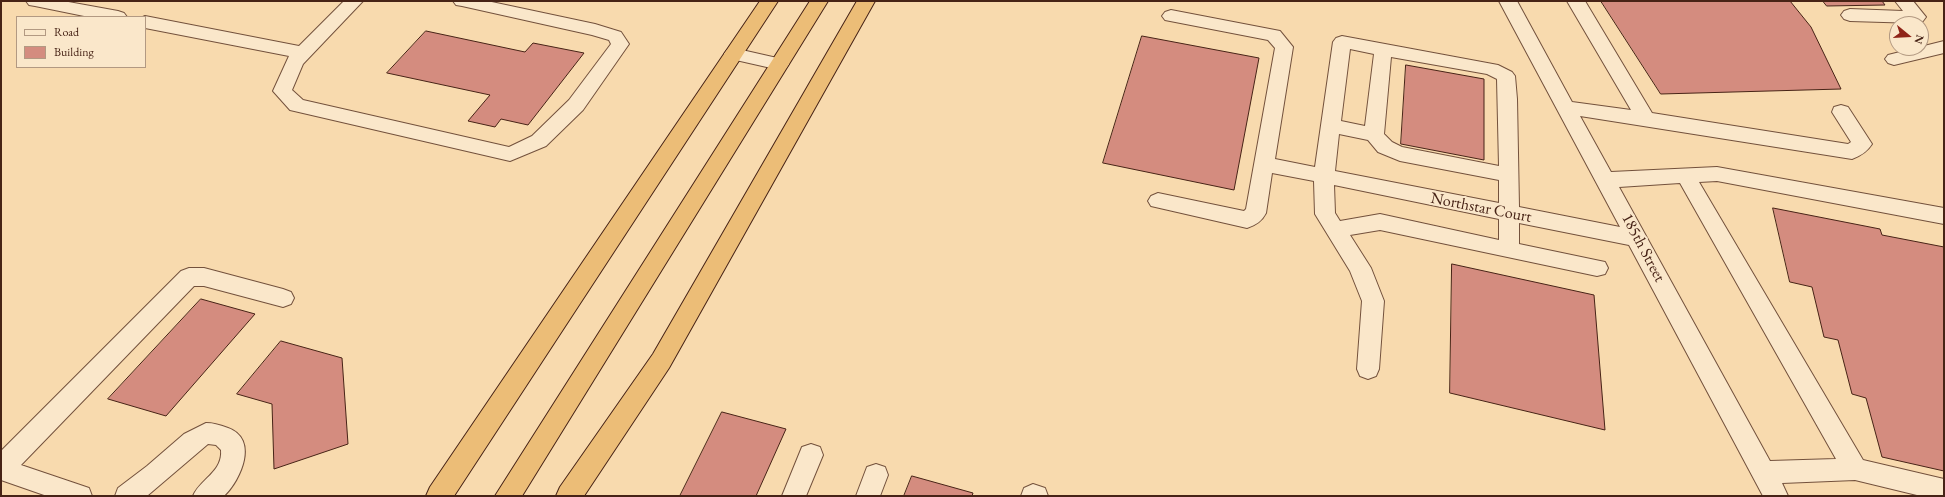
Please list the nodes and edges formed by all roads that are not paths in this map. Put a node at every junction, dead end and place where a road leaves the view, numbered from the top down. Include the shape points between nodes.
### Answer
1 (35, 1) edge
2 (462, 1) edge
3 (769, 1) edge
4 (819, 1) edge
5 (866, 1) edge
6 (1508, 1) edge
7 (1576, 1) edge
8 (1904, 1) edge
9 (349, 6) edge
10 (1850, 15) dead end
11 (113, 16) edge
12 (1171, 16) dead end
13 (146, 22) edge
14 (1944, 47) edge
15 (1383, 49) junction
16 (304, 53) junction
17 (733, 54) junction
18 (1894, 60) dead end
19 (780, 64) junction
20 (1566, 108) junction
21 (1842, 112) dead end
22 (1646, 119) junction
23 (1331, 126) junction
24 (1374, 135) junction
25 (1264, 164) junction
26 (1508, 175) junction
27 (1685, 175) junction
28 (1324, 176) junction
29 (1605, 180) junction
30 (1158, 201) dead end
31 (1508, 214) junction
32 (1944, 216) edge
33 (1336, 230) junction
34 (1638, 240) junction
35 (1509, 250) junction
36 (1597, 268) dead end
37 (284, 298) dead end
38 (1368, 369) dead end
39 (811, 455) dead end
40 (1, 469) edge
41 (1855, 469) junction
42 (1763, 472) junction
43 (30, 489) edge
44 (1944, 490) edge
45 (80, 496) edge
46 (127, 496) edge
47 (205, 496) edge
48 (440, 496) edge
49 (508, 496) edge
50 (569, 496) edge
51 (794, 496) edge
52 (1776, 496) edge

1 - 11 street
2 - 16 street via 595,30 615,36 620,44 576,105 539,141 510,154 297,105 282,91 295,61
3 - 17 highway
4 - 19 highway
5 - 50 highway via 660,361
6 - 20 street, 185th Street
7 - 22 street
8 - 10 street via 1917,17
9 - 16 street
12 - 25 street via 1274,35 1284,46
13 - 16 street
14 - 18 street
15 - 23 street via 1342,42
15 - 24 street
15 - 26 street via 1492,69 1506,76
17 - 19 street
17 - 48 highway
19 - 49 highway
20 - 22 street
20 - 29 street, 185th Street
21 - 22 street via 1862,144 1852,152
23 - 24 street
23 - 28 street
24 - 26 street via 1380,144 1389,150
25 - 28 street, Northstar Court
25 - 30 street via 1256,213 1247,220
26 - 31 street
27 - 29 street
27 - 32 street via 1717,174
27 - 41 street
28 - 31 street, Northstar Court
28 - 33 street via 1324,214
29 - 34 street, 185th Street
31 - 34 street, Northstar Court
31 - 35 street
33 - 35 street via 1380,222
33 - 38 street via 1360,268 1373,301
34 - 42 street, 185th Street
35 - 36 street
37 - 40 street via 204,277 189,277
39 - 51 street
40 - 43 street
41 - 42 street
41 - 44 street
42 - 52 street, 185th Street
43 - 45 street
46 - 47 street via 193,442 206,434 220,435 229,440 234,453 231,466 221,482

